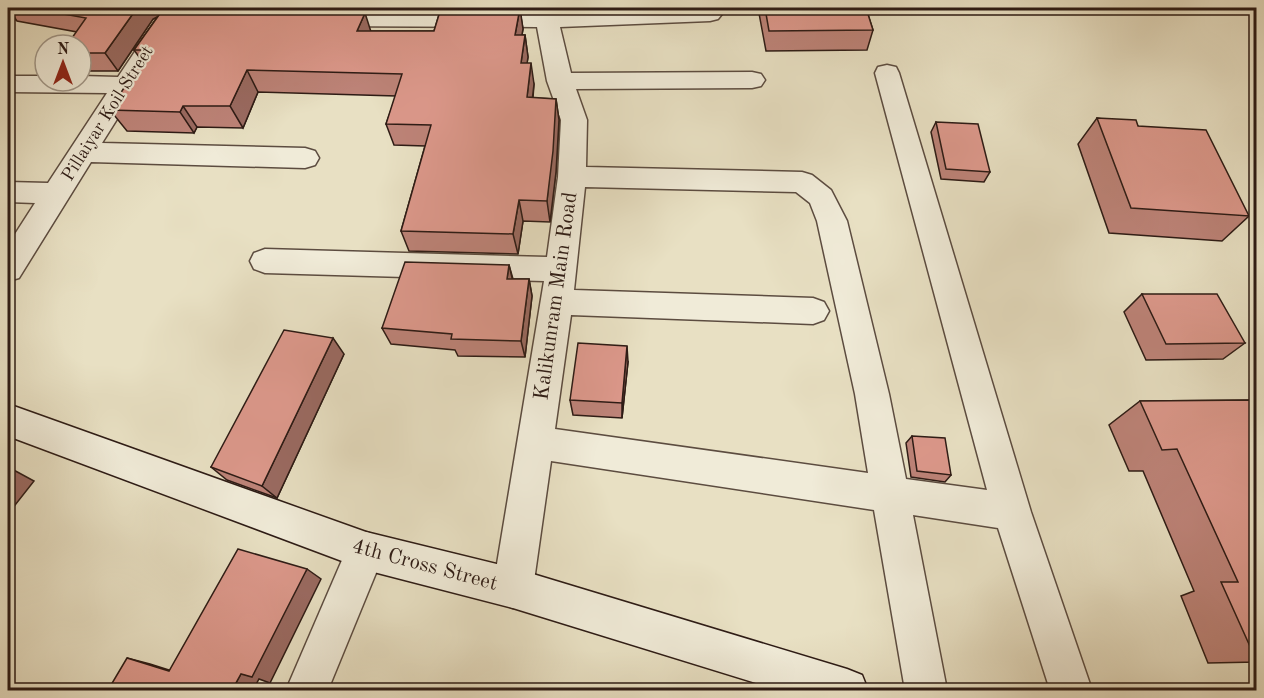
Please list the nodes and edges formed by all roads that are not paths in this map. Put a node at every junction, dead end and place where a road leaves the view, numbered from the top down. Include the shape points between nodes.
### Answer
1 (16, 8) edge
2 (8, 14) edge
3 (547, 14) edge
4 (710, 14) dead end
5 (184, 18) edge
6 (301, 19) edge
7 (887, 72) dead end
8 (752, 80) dead end
9 (560, 81) junction
10 (8, 84) edge
11 (126, 85) junction
12 (81, 152) junction
13 (305, 158) dead end
14 (572, 177) junction
15 (8, 192) edge
16 (57, 194) junction
17 (265, 261) dead end
18 (8, 269) edge
19 (561, 269) junction
20 (557, 302) junction
21 (813, 311) dead end
22 (8, 420) edge
23 (534, 442) junction
24 (892, 496) junction
25 (1012, 512) junction
26 (366, 550) junction
27 (513, 588) junction
28 (307, 690) edge
29 (848, 690) edge
30 (926, 690) edge
31 (1071, 690) edge

1 - 2 street
3 - 4 street
3 - 6 street
3 - 9 street, Kalikunram Main Road
5 - 11 street, Pillaiyar Koil Street via 163,24
7 - 25 street
8 - 9 street
9 - 14 street, Kalikunram Main Road via 574,120
10 - 11 street
11 - 12 street, Pillaiyar Koil Street
12 - 13 street
12 - 16 street, Pillaiyar Koil Street
14 - 19 street, Kalikunram Main Road
14 - 24 street via 802,182 821,197 832,221
15 - 16 street
16 - 18 street, Pillaiyar Koil Street
17 - 19 street
19 - 20 street, Kalikunram Main Road
20 - 21 street
20 - 23 street, Kalikunram Main Road
22 - 26 street, 4th Cross Street
23 - 24 street
23 - 27 street, Kalikunram Main Road
24 - 25 street
24 - 30 street
25 - 31 street
26 - 27 street, 4th Cross Street
26 - 28 street
27 - 29 street, 4th Cross Street

